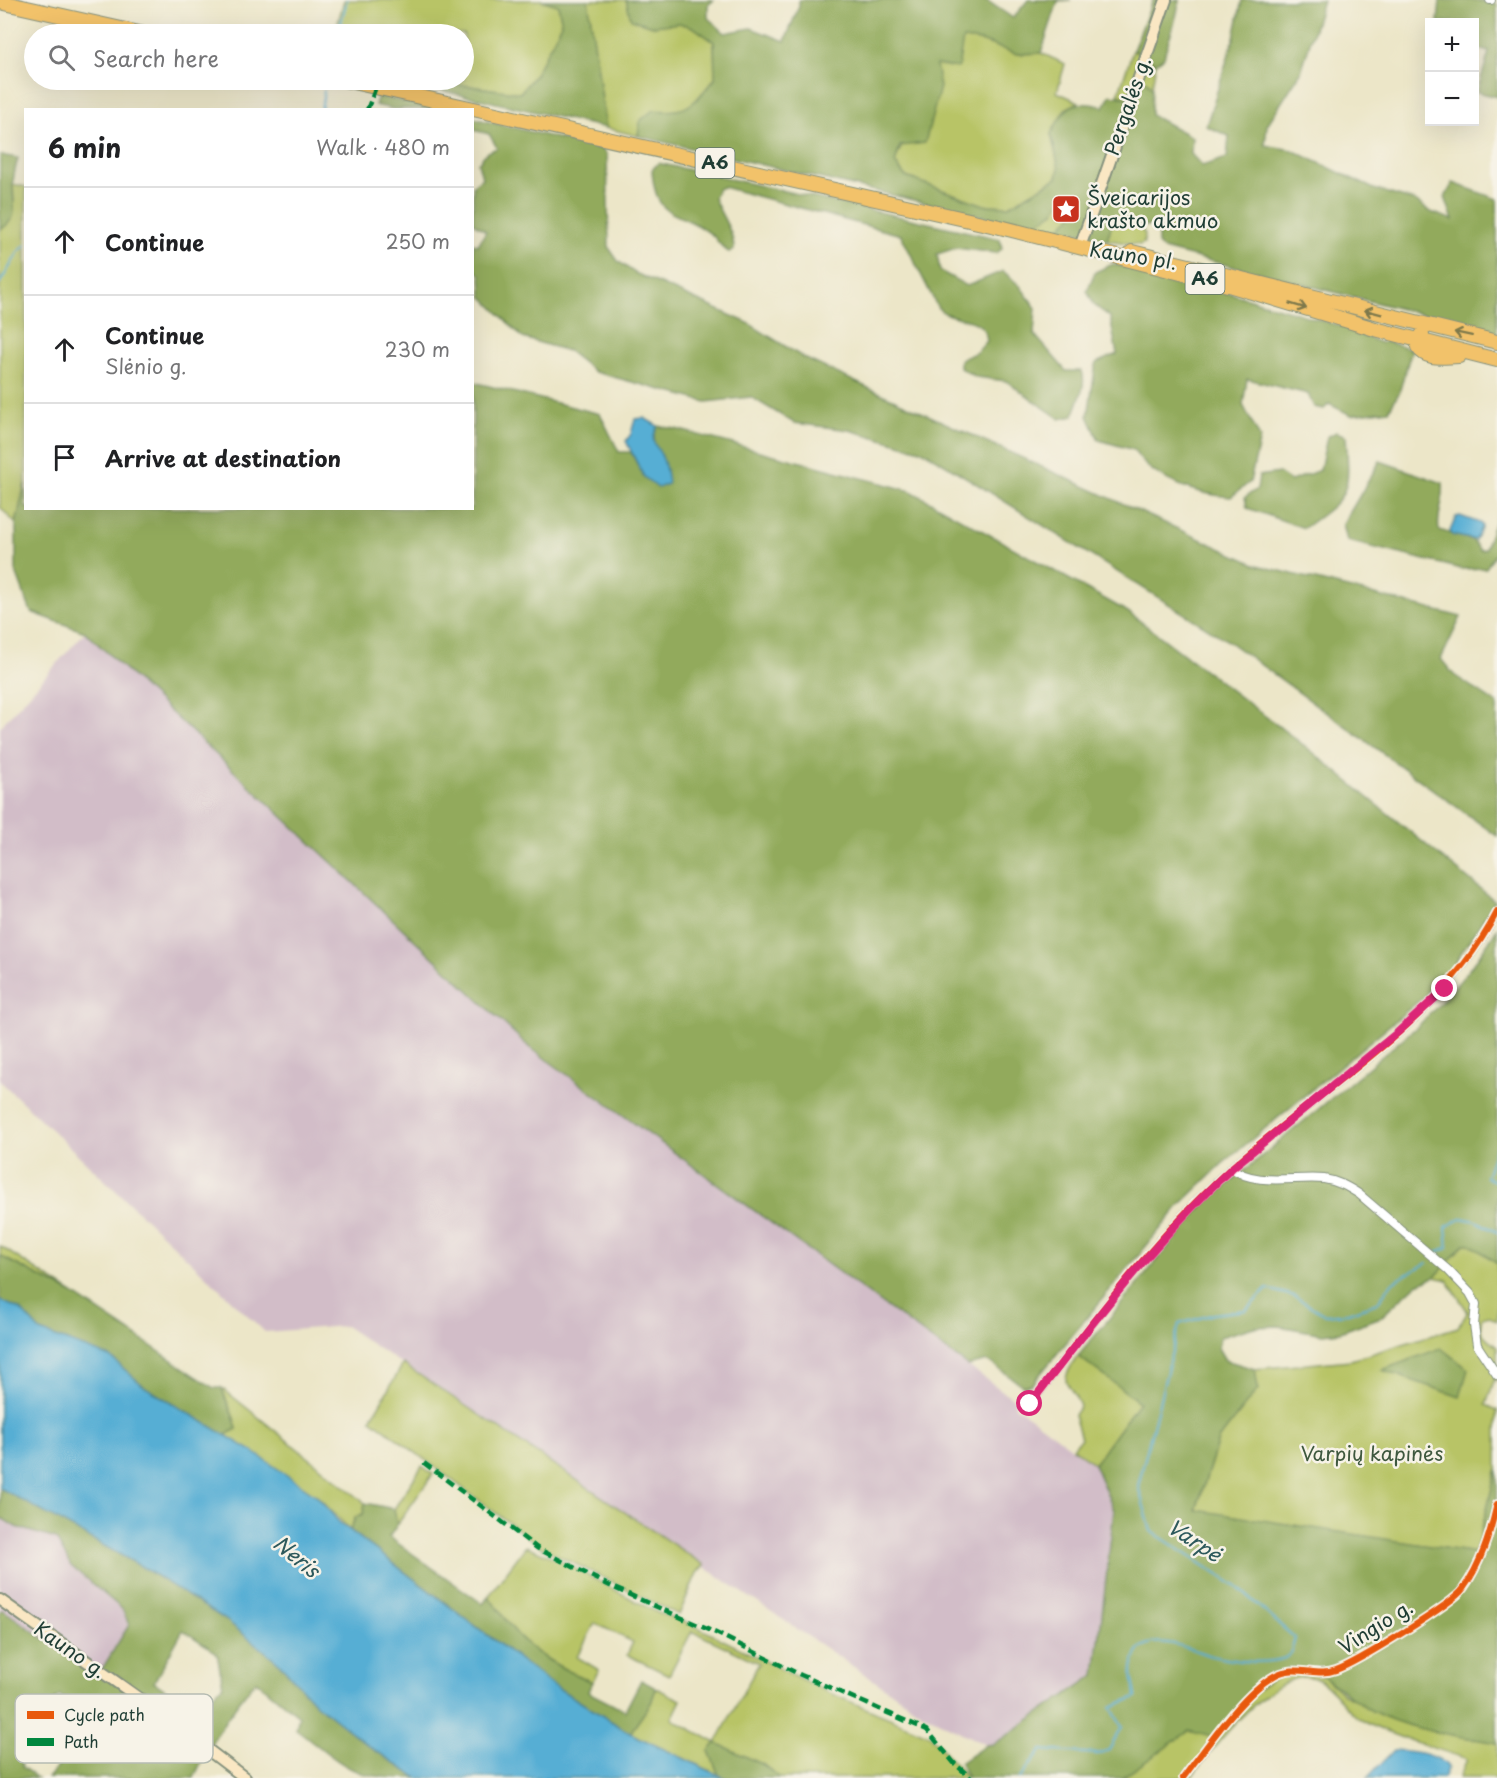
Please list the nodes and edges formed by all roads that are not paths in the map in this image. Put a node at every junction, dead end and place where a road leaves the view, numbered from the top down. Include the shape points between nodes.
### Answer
1 (1166, 0) edge
2 (0, 2) edge
3 (99, 24) edge
4 (389, 90) edge
5 (469, 108) edge
6 (474, 109) edge
7 (1080, 247) junction
8 (1430, 327) junction
9 (1419, 340) junction
10 (1497, 342) edge
11 (1495, 359) edge
12 (1497, 912) edge
13 (1232, 1168) junction
14 (1497, 1375) edge
15 (1030, 1404) dead end
16 (1497, 1504) edge
17 (0, 1600) edge
18 (130, 1694) edge
19 (213, 1754) edge
20 (244, 1778) edge
21 (1183, 1778) edge

1 - 7 main road, Pergalės g.
2 - 3 highway
4 - 5 highway, A6
6 - 7 highway, A6
8 -> 7 highway, Kauno pl. / A6 via 1163,259 1104,247
7 -> 9 highway, Kauno pl. / A6
8 - 9 highway
10 -> 8 highway, Kauno pl. / A6
9 - 11 highway, A6 via 1418,347 1429,357
12 - 13 street via 1466,963 1427,1007
13 - 14 street via 1247,1177 1326,1179 1359,1194 1470,1293 1476,1304 1477,1345
13 - 15 street via 1185,1213 1107,1304
16 - 21 street, Vingio g. via 1481,1557 1462,1591 1388,1642 1335,1671 1289,1670 1274,1676 1239,1708
17 - 18 main road, Kauno g.
19 - 20 main road, Kauno g.

